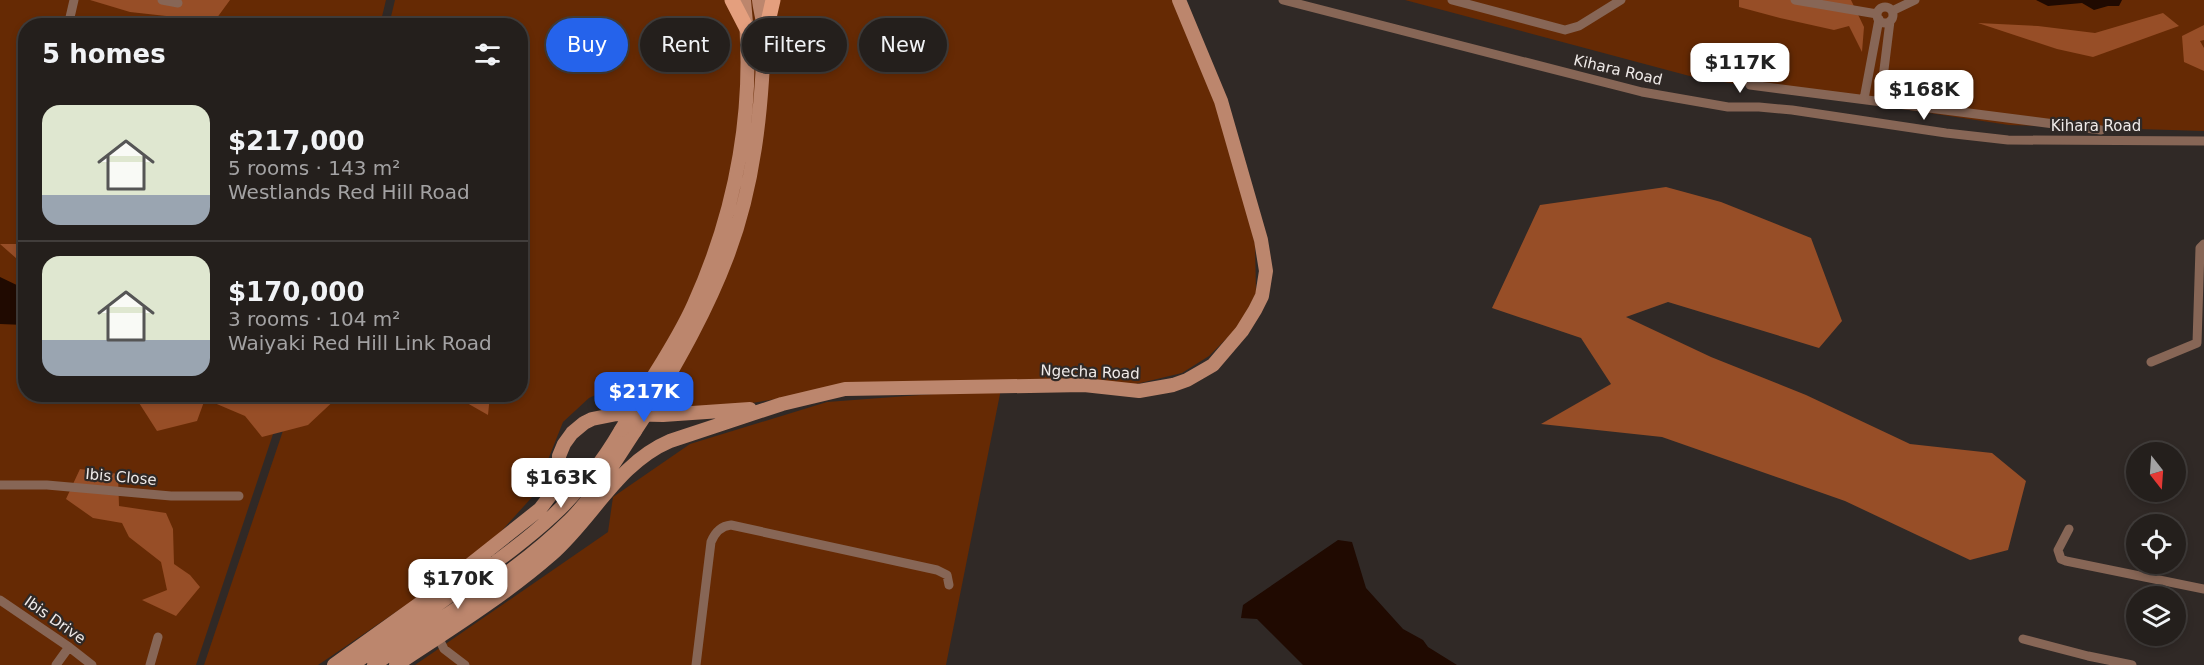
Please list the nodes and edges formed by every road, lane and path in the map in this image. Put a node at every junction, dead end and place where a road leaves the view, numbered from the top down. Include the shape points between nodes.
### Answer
1 (74, 0) edge
2 (162, 0) edge
3 (732, 0) edge
4 (744, 0) edge
5 (759, 0) edge
6 (773, 0) edge
7 (1179, 0) edge
8 (1283, 0) edge
9 (1452, 0) edge
10 (1621, 0) edge
11 (1795, 0) edge
12 (1915, 0) edge
13 (178, 3) dead end
14 (1878, 16) junction
15 (1891, 16) junction
16 (70, 18) edge
17 (746, 18) edge
18 (762, 18) edge
19 (769, 18) edge
20 (742, 19) edge
21 (746, 72) edge
22 (762, 72) edge
23 (1750, 85) dead end
24 (1864, 99) junction
25 (1880, 102) junction
26 (2101, 129) dead end
27 (2204, 141) edge
28 (2204, 244) edge
29 (2151, 362) dead end
30 (645, 404) junction
31 (782, 404) junction
32 (663, 415) junction
33 (668, 442) junction
34 (0, 485) edge
35 (239, 496) dead end
36 (2069, 529) dead end
37 (550, 530) junction
38 (949, 585) dead end
39 (2204, 589) edge
40 (0, 600) edge
41 (158, 637) dead end
42 (438, 637) junction
43 (2023, 639) dead end
44 (69, 647) junction
45 (56, 665) edge
46 (92, 665) edge
47 (150, 665) edge
48 (334, 665) edge
49 (352, 665) edge
50 (374, 665) edge
51 (396, 665) edge
52 (465, 665) edge
53 (696, 665) edge
54 (2132, 665) edge

1 - 16 street
2 - 13 street
3 - 20 main road
4 - 17 street
5 - 18 street
6 - 19 main road
7 - 31 street, Ngecha Road via 1221,101 1261,240 1266,271 1256,310 1213,365 1187,380 1139,391 1084,385 868,388 823,393
8 - 27 street, Kihara Road via 1642,92 1728,107 1792,110 2008,140
9 - 10 street via 1565,30 1579,26
11 - 14 street
12 - 15 street
14 - 15 street via 1882,22
14 - 15 street via 1884,7 1889,8
14 - 24 street
15 - 25 street
21 - 30 street via 732,199 724,228 693,305
22 - 30 street via 752,165 734,238 686,346
23 - 24 street
24 - 25 street
25 - 26 street
28 - 29 street via 2200,248 2197,344
30 - 37 street, bridge
31 - 32 street, Ngecha Road
31 - 33 street, Ngecha Road
32 - 33 street
32 - 48 street, Ngecha Road via 604,416 577,428 559,456 556,488 540,509 433,594
33 - 42 street, Ngecha Road via 634,464 551,555 515,585
34 - 35 street, Ibis Close via 48,485 171,496
36 - 39 street via 2058,550 2061,559
37 - 49 street
37 - 50 street via 521,562
38 - 53 street via 947,575 937,570 726,526 711,542
40 - 44 street, Ibis Drive
41 - 47 street
42 - 51 street, Ngecha Road
42 - 52 street via 444,650
43 - 54 street
44 - 45 street
44 - 46 street, Ibis Drive

